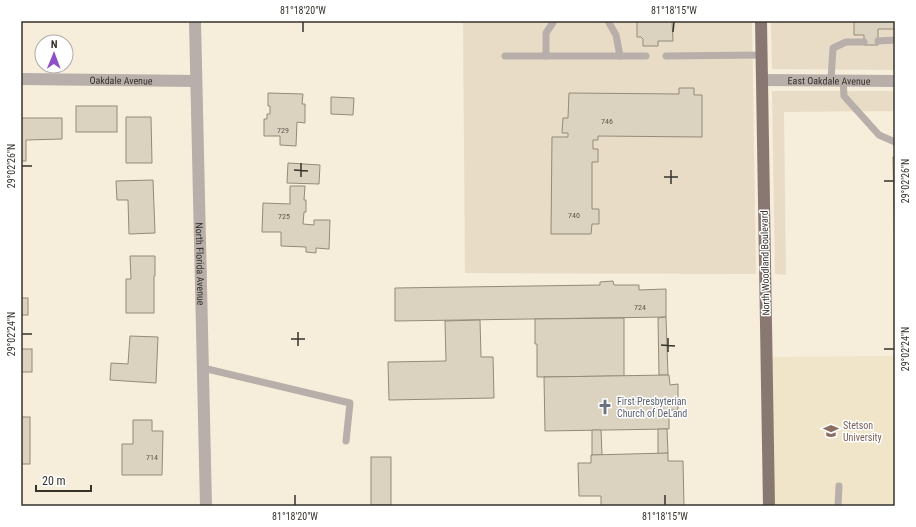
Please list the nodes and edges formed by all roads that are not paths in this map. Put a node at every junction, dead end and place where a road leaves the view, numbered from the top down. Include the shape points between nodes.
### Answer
1 (195, 21) edge
2 (554, 21) edge
3 (608, 21) edge
4 (761, 21) edge
5 (895, 40) edge
6 (878, 41) dead end
7 (864, 42) dead end
8 (762, 55) junction
9 (505, 56) dead end
10 (546, 56) junction
11 (620, 56) junction
12 (646, 56) dead end
13 (666, 56) dead end
14 (21, 79) edge
15 (196, 80) junction
16 (763, 80) junction
17 (830, 80) junction
18 (843, 80) junction
19 (895, 81) edge
20 (895, 142) edge
21 (203, 368) junction
22 (346, 441) dead end
23 (839, 486) dead end
24 (206, 506) edge
25 (769, 506) edge
26 (838, 506) edge

1 - 15 street, North Florida Avenue
2 - 10 lane via 546,33
3 - 11 lane via 616,35
4 - 8 main road, North Woodland Boulevard
5 - 6 lane
7 - 17 lane via 846,42 833,48
8 - 13 lane
8 - 16 main road, North Woodland Boulevard
9 - 10 lane
10 - 11 lane
11 - 12 lane
14 - 15 street, Oakdale Avenue
15 - 21 street, North Florida Avenue
16 - 17 street, East Oakdale Avenue
16 - 25 main road, North Woodland Boulevard
17 - 18 street, East Oakdale Avenue
18 - 19 street, East Oakdale Avenue
18 - 20 lane via 844,96 879,135
21 - 22 lane via 350,403
21 - 24 street, North Florida Avenue
23 - 26 lane

